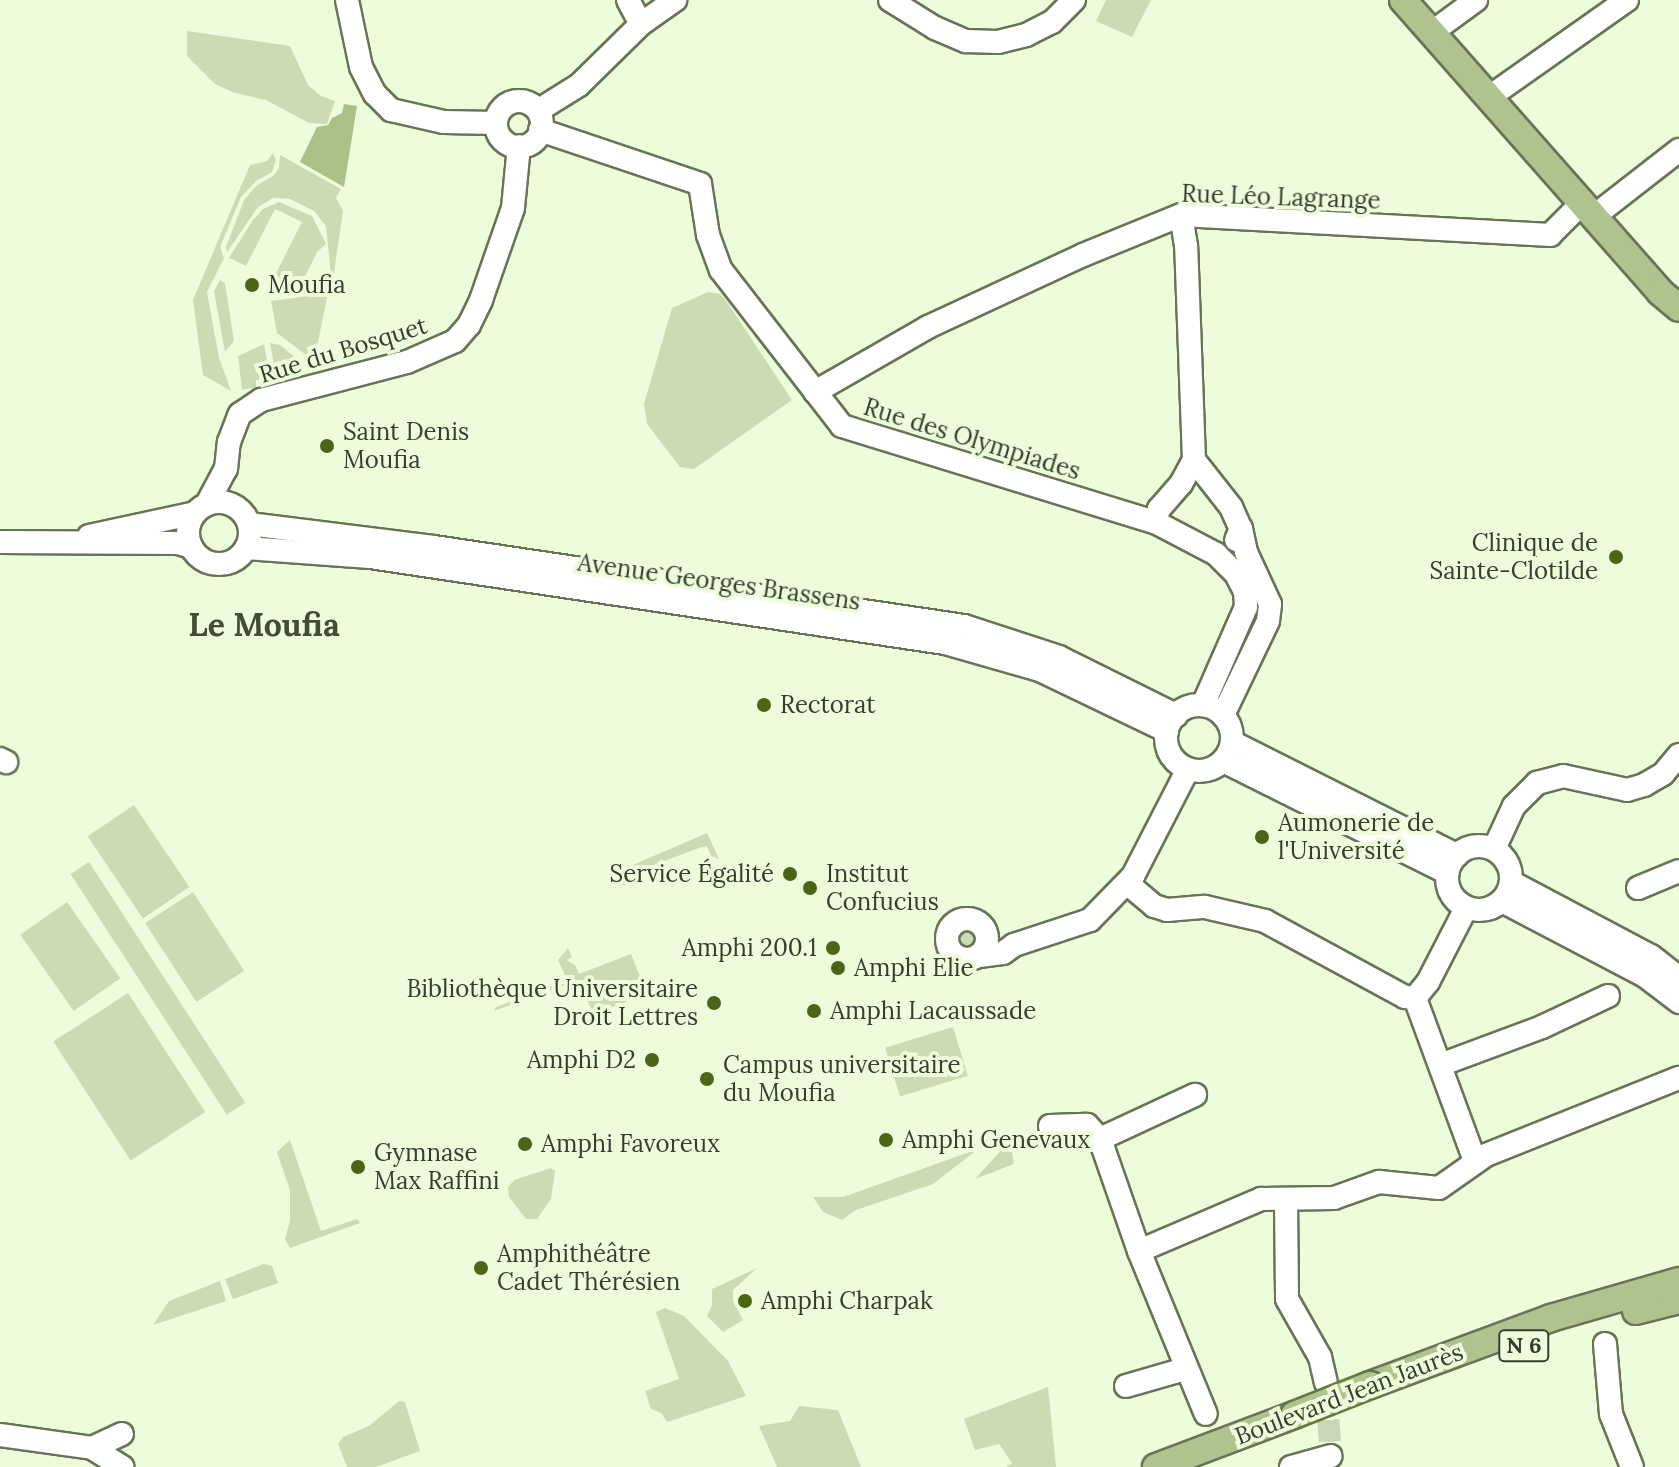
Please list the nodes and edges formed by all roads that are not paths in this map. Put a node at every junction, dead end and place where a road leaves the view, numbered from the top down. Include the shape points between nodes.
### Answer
1 (347, 0) edge
2 (628, 0) edge
3 (675, 0) edge
4 (890, 0) edge
5 (1074, 0) edge
6 (1403, 0) edge
7 (1476, 0) edge
8 (1627, 0) edge
9 (641, 24) junction
10 (1431, 33) junction
11 (1488, 98) junction
12 (540, 120) junction
13 (495, 123) junction
14 (519, 146) junction
15 (1679, 150) edge
16 (1587, 210) junction
17 (1181, 215) junction
18 (1679, 308) edge
19 (815, 392) junction
20 (1194, 460) junction
21 (226, 469) junction
22 (1181, 484) junction
23 (1215, 488) junction
24 (201, 508) junction
25 (244, 517) junction
26 (1155, 522) junction
27 (1241, 529) junction
28 (0, 542) edge
29 (64, 542) junction
30 (191, 547) junction
31 (246, 548) junction
32 (1216, 554) junction
33 (1203, 705) junction
34 (1223, 715) junction
35 (1172, 723) junction
36 (1228, 751) junction
37 (1679, 755) edge
38 (1188, 769) junction
39 (1494, 849) junction
40 (1452, 864) junction
41 (1679, 871) edge
42 (1128, 884) junction
43 (1638, 888) dead end
44 (1507, 892) junction
45 (1466, 908) junction
46 (983, 949) dead end
47 (1679, 978) edge
48 (1608, 996) dead end
49 (1415, 998) junction
50 (1679, 1002) edge
51 (1440, 1065) junction
52 (1679, 1078) edge
53 (1195, 1095) dead end
54 (1050, 1126) dead end
55 (1100, 1139) junction
56 (1475, 1161) junction
57 (1286, 1200) junction
58 (1139, 1251) junction
59 (1679, 1281) edge
60 (1679, 1300) edge
61 (1605, 1344) dead end
62 (1185, 1369) junction
63 (1326, 1382) tunnel mouth
64 (1126, 1386) dead end
65 (1371, 1394) junction
66 (1206, 1414) dead end
67 (1297, 1422) junction
68 (122, 1434) dead end
69 (0, 1435) edge
70 (92, 1448) junction
71 (1332, 1455) edge
72 (123, 1467) edge
73 (1156, 1467) edge
74 (1204, 1467) edge
75 (1291, 1467) edge
76 (1632, 1467) edge

1 - 13 street via 361,67 391,110 444,122
2 - 9 street
3 - 9 street
4 - 5 street via 966,41 998,42 1052,22
6 - 10 main road
7 - 10 street
8 - 11 street
9 - 12 street
10 - 11 main road
11 - 16 main road
12 - 13 street via 529,104 514,102 501,110
12 - 14 street via 536,140
12 - 19 street, Rue des Olympiades via 700,184 708,235 721,270
13 - 14 street via 500,137
14 - 21 street, Rue du Bosquet via 513,208 481,300 455,341 407,362 261,400 240,414
15 - 16 street, Rue Léo Lagrange
16 - 17 street, Rue Léo Lagrange via 1550,235
16 - 18 main road
17 - 19 street, Rue Léo Lagrange via 928,327
17 - 20 street
19 - 26 street, Rue des Olympiades via 842,426
20 - 22 street
20 - 23 street
21 - 24 street, Rue du Bosquet
21 - 25 street
22 - 23 street
22 - 26 street via 1159,509
23 - 27 street
24 - 25 street via 224,502
24 - 29 street
24 - 30 street via 189,525
25 - 31 street via 251,536
25 - 35 street, Avenue Georges Brassens via 964,626 1059,657 1155,704
26 - 32 street, Rue des Olympiades
27 - 32 street via 1237,540
27 - 34 street via 1270,604 1268,621
28 - 29 street
29 - 30 street
30 - 31 street via 207,562 222,564
31 - 35 street, Avenue Georges Brassens via 370,557 945,643 1040,670
32 - 33 street via 1236,574 1246,607
33 - 34 street
33 - 35 street via 1184,709
34 - 36 street via 1229,723
35 - 38 street via 1169,750
36 - 38 street via 1207,770
36 - 40 street
37 - 39 street via 1663,774 1627,790 1563,776 1537,783 1514,806
38 - 42 street
39 - 40 street via 1475,847
39 - 44 street via 1508,863
40 - 45 street via 1451,894
41 - 43 street
42 - 46 street via 1090,920 1003,953
42 - 49 street via 1167,910 1205,907 1265,921
44 - 45 street via 1485,910
44 - 47 street via 1585,920 1651,956
44 - 50 street
45 - 49 street
48 - 51 street
49 - 51 street
51 - 56 street
52 - 56 street
53 - 55 street
54 - 55 street via 1087,1125
55 - 58 street
56 - 57 street via 1439,1188 1379,1182 1334,1198
57 - 58 street via 1261,1199
57 - 63 street via 1287,1299 1320,1357
58 - 62 street
59 - 65 main road, Boulevard Jean Jaurès / N 6 via 1551,1318
60 - 65 main road, Boulevard Jean Jaurès / N 6
61 - 76 street via 1611,1414
62 - 64 street
62 - 66 street
65 - 67 main road, Boulevard Jean Jaurès / N 6, bridge
67 - 73 main road, Boulevard Jean Jaurès / N 6
67 - 74 main road, Boulevard Jean Jaurès / N 6
68 - 70 street
69 - 70 street
70 - 72 street
71 - 75 street

